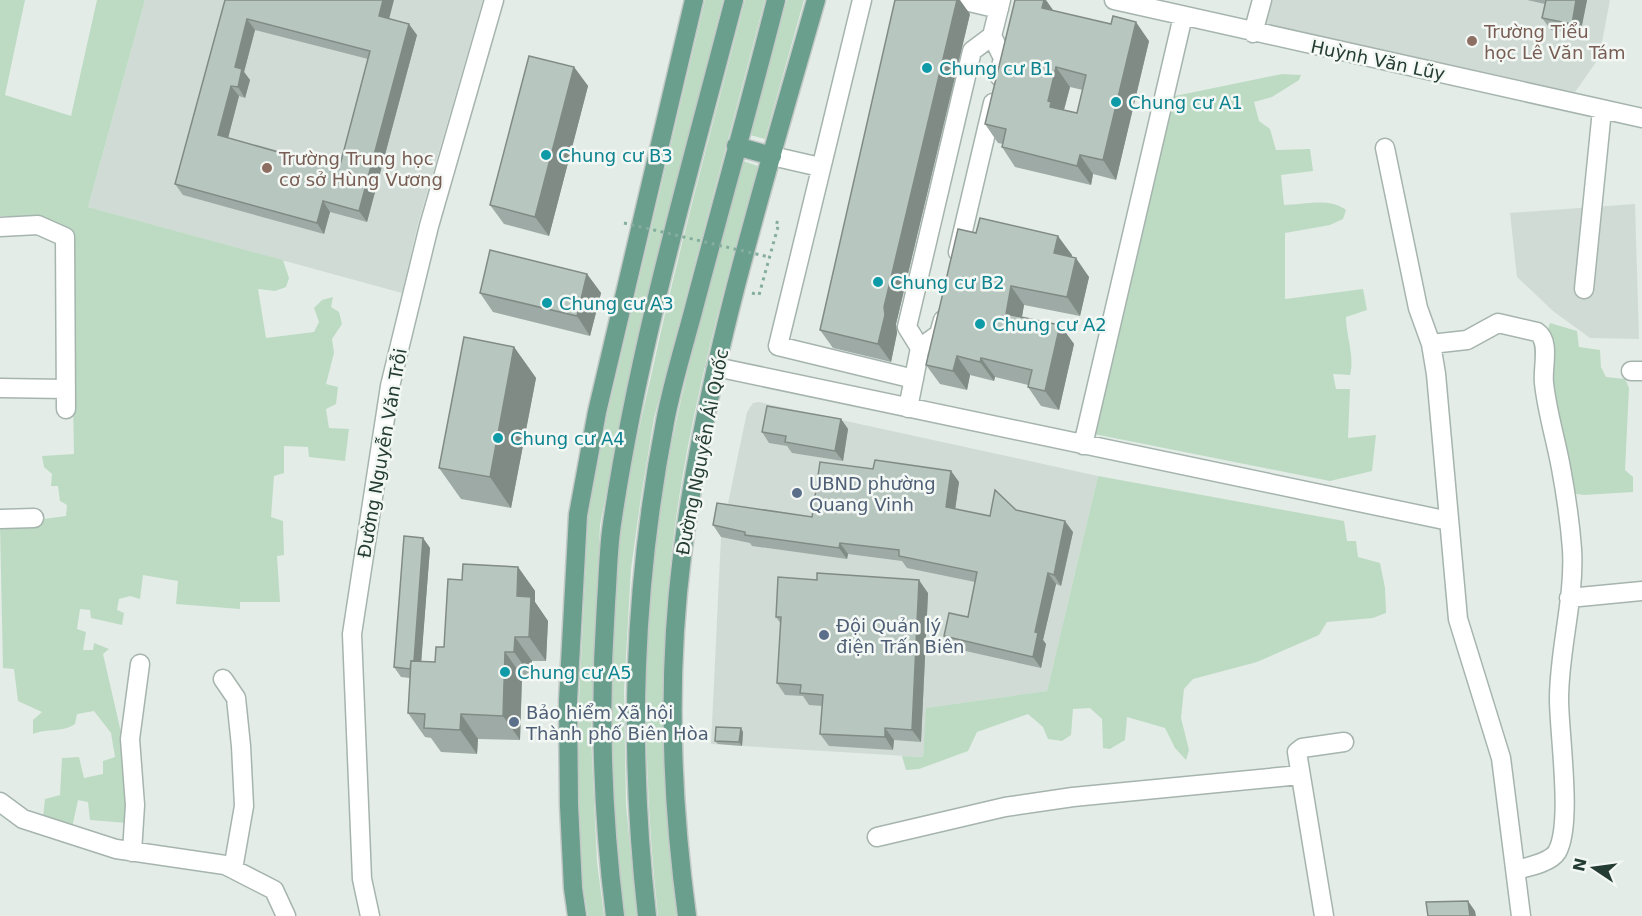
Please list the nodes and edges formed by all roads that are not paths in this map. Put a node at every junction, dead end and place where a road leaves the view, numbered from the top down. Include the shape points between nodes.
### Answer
1 (494, 0) edge
2 (694, 0) edge
3 (734, 0) edge
4 (776, 0) edge
5 (816, 0) edge
6 (862, 0) edge
7 (961, 0) edge
8 (1114, 0) edge
9 (1262, 0) edge
10 (1000, 4) edge
11 (1183, 16) junction
12 (1253, 33) junction
13 (992, 36) junction
14 (1602, 110) junction
15 (1642, 118) edge
16 (736, 146) junction
17 (1384, 148) dead end
18 (772, 156) junction
19 (820, 167) junction
20 (0, 226) edge
21 (955, 265) edge
22 (1584, 289) dead end
23 (947, 299) edge
24 (1431, 344) junction
25 (920, 348) junction
26 (716, 367) junction
27 (914, 379) junction
28 (0, 388) edge
29 (66, 389) junction
30 (908, 408) junction
31 (66, 409) dead end
32 (1083, 445) junction
33 (34, 518) dead end
34 (0, 519) edge
35 (1449, 521) junction
36 (1642, 591) edge
37 (1569, 598) junction
38 (140, 664) dead end
39 (223, 679) dead end
40 (1344, 742) dead end
41 (1300, 775) junction
42 (0, 802) edge
43 (877, 837) dead end
44 (132, 852) junction
45 (234, 869) junction
46 (1516, 870) junction
47 (286, 916) edge
48 (370, 916) edge
49 (577, 916) edge
50 (615, 916) edge
51 (647, 916) edge
52 (687, 916) edge
53 (1324, 916) edge
54 (1521, 916) edge

1 - 48 street, Đường Nguyễn Văn Trỗi via 429,226 390,386 352,634 362,879
2 - 49 main road via 597,412 578,515 568,701
3 - 50 main road via 646,346 611,526 602,731
4 - 16 main road, Đường Nguyễn Ái Quốc
5 - 18 main road, Đường Nguyễn Ái Quốc
6 - 19 street
7 - 10 street
8 - 11 street, Huỳnh Văn Lũy
9 - 12 street
10 - 13 street
11 - 12 street, Huỳnh Văn Lũy
11 - 32 street
12 - 14 street, Huỳnh Văn Lũy
13 - 21 street via 1003,58
13 - 25 street via 972,51 907,327
14 - 15 street, Huỳnh Văn Lũy
14 - 22 street
16 - 18 main road
16 - 51 main road, Đường Nguyễn Ái Quốc via 666,419 642,569 634,691 637,810
17 - 24 street via 1418,308
18 - 19 street
18 - 26 main road, Đường Nguyễn Ái Quốc
19 - 27 street via 778,346
20 - 29 street via 38,225 65,237
23 - 25 street via 939,334
24 - 35 street
24 - 37 street via 1467,340 1498,323 1537,332 1543,338 1544,383 1562,469 1572,551
25 - 27 street
26 - 30 street
26 - 52 main road, Đường Nguyễn Ái Quốc via 691,492 674,672 674,767
27 - 30 street
28 - 29 street
29 - 31 street
30 - 32 street
32 - 35 street
33 - 34 street
35 - 46 street via 1458,619 1501,758
36 - 37 street
37 - 46 street via 1560,676 1565,799 1560,842 1556,854 1547,860
38 - 44 street via 130,739 135,805
39 - 45 street via 236,698 241,746 244,806
40 - 41 street via 1298,749
41 - 43 street via 1073,797 1005,807
41 - 53 street
42 - 44 street via 23,819
44 - 45 street
45 - 47 street via 274,890
46 - 54 street

